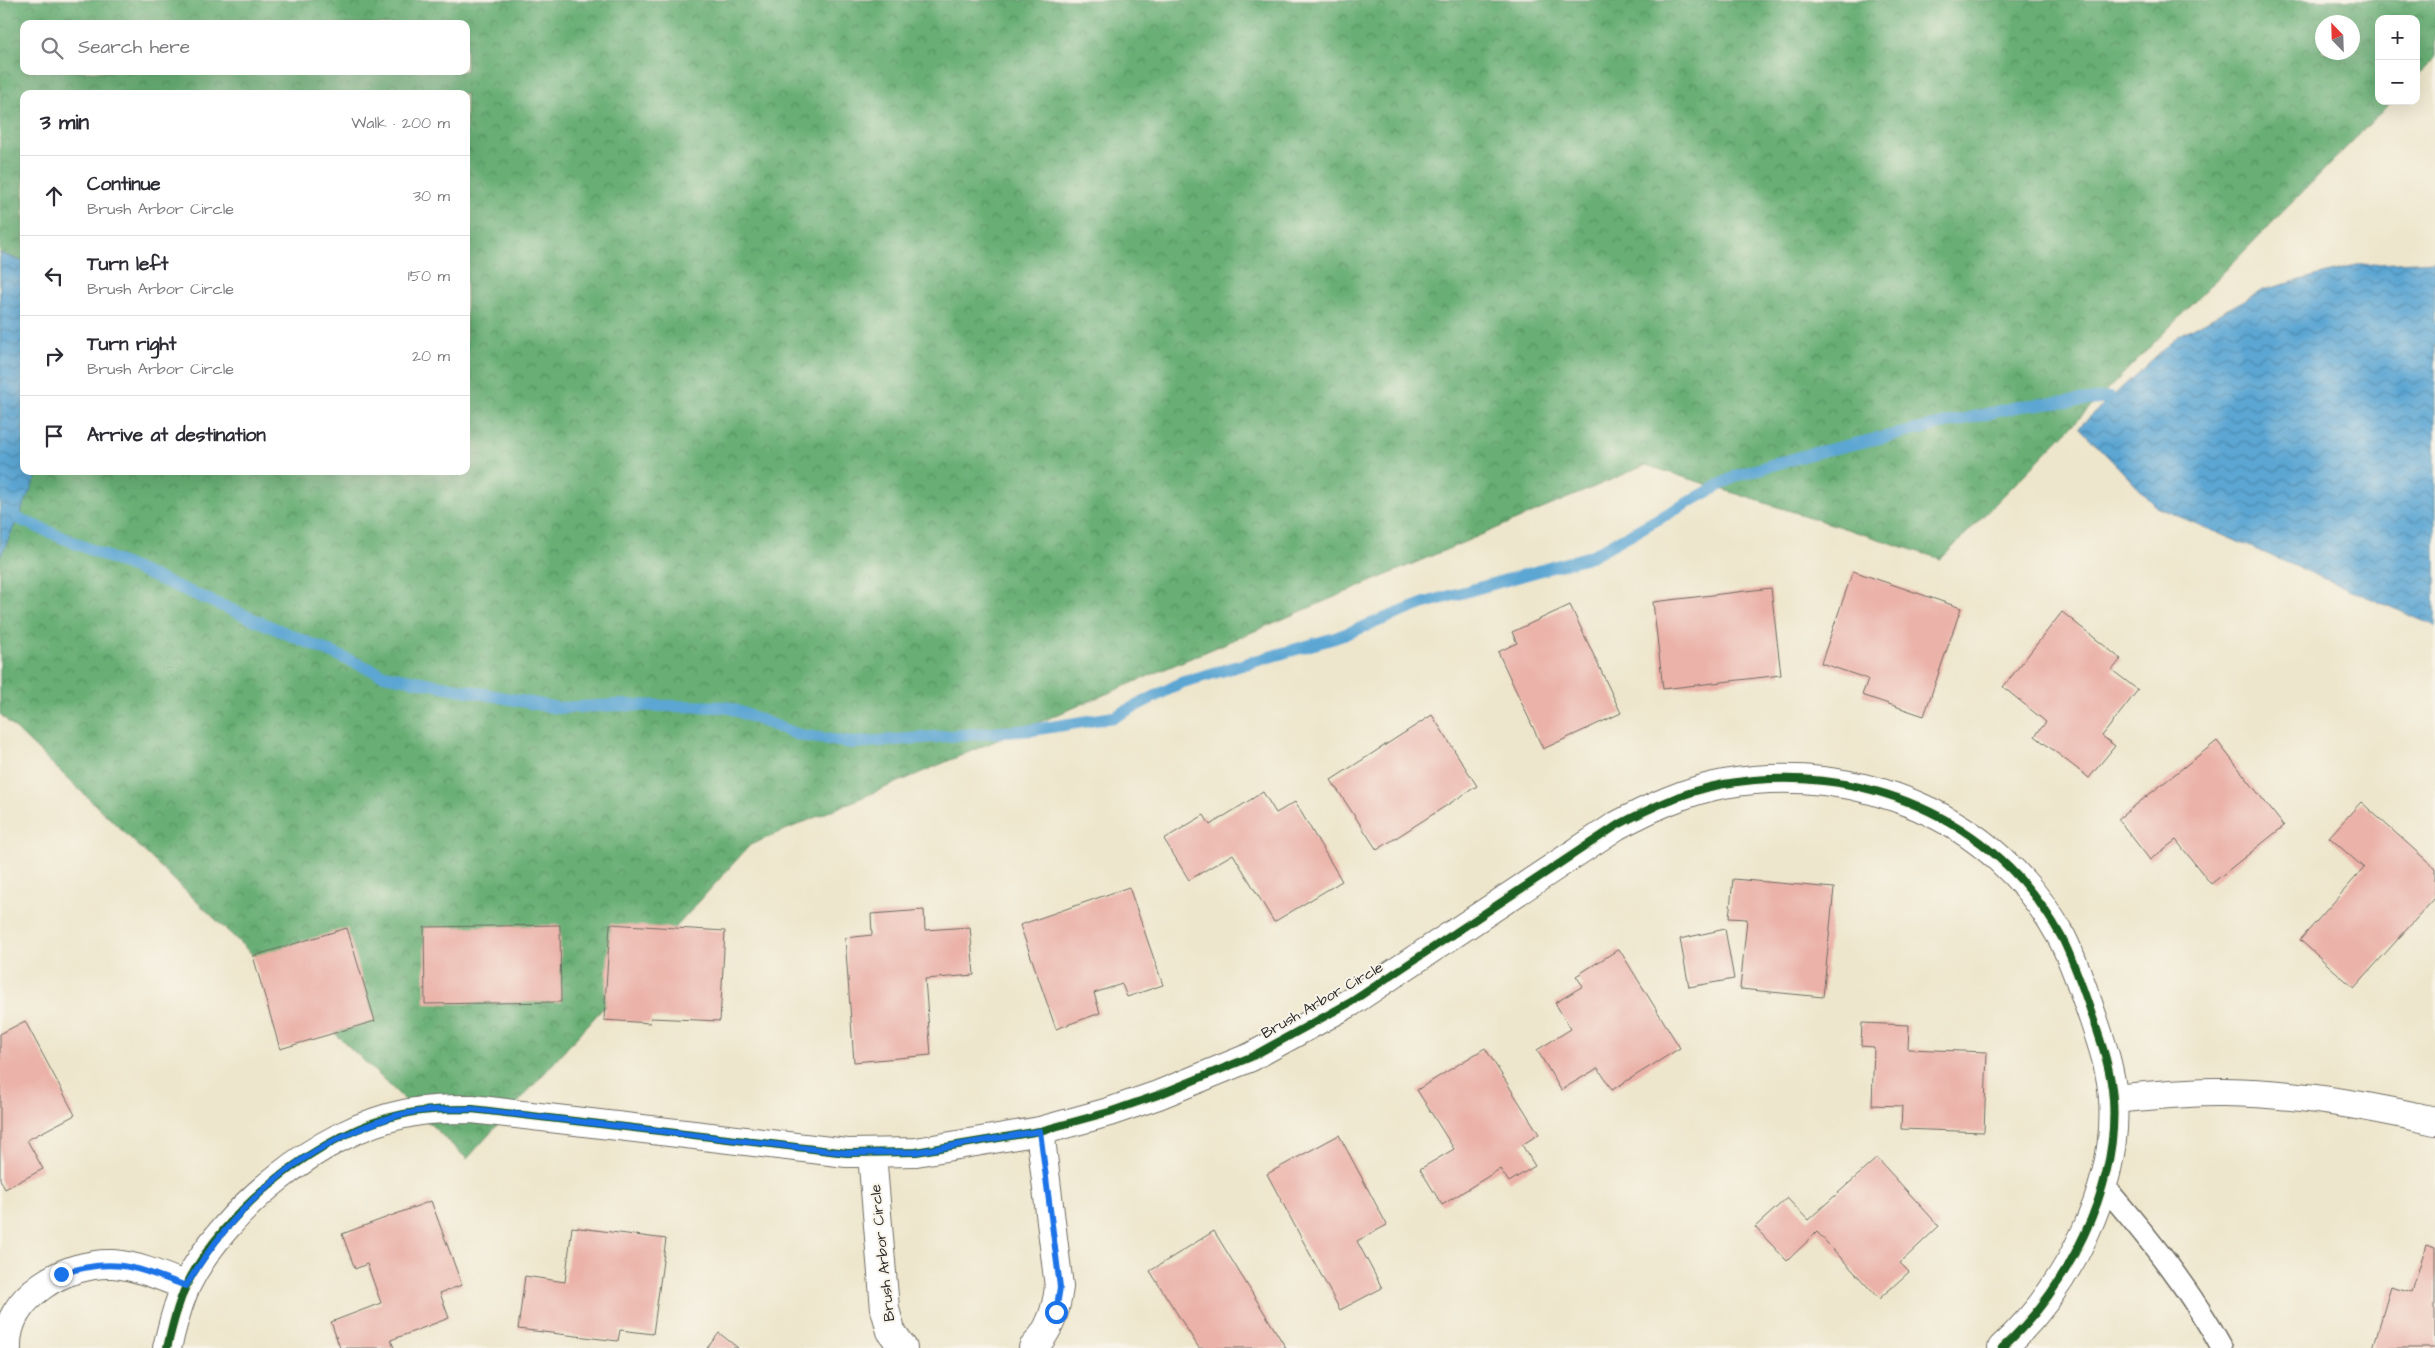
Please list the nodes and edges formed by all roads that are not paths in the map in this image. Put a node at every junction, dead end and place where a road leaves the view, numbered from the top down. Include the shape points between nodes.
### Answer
1 (2113, 1099) junction
2 (2435, 1122) edge
3 (1040, 1131) junction
4 (872, 1154) junction
5 (2103, 1185) junction
6 (186, 1286) junction
7 (7, 1348) edge
8 (167, 1348) edge
9 (903, 1348) edge
10 (1033, 1348) edge
11 (2002, 1348) edge
12 (2222, 1348) edge

1 - 2 street via 2222,1092 2282,1095 2346,1103
1 - 3 street, Brush Arbor Circle via 2096,1026 2062,938 2044,909 1990,849 1955,824 1873,789 1810,779 1766,779 1722,784 1684,794 1616,826 1351,1002 1251,1057 1150,1098
1 - 5 street, Brush Arbor Circle via 2113,1134
3 - 4 street, Brush Arbor Circle via 916,1152
3 - 10 street via 1060,1287 1056,1312 1043,1337
4 - 6 street, Brush Arbor Circle via 775,1146 472,1109 433,1109 402,1114 340,1137 299,1161 264,1189 235,1219 206,1252
4 - 9 street, Brush Arbor Circle via 886,1309 891,1331
5 - 11 street, Brush Arbor Circle via 2098,1204 2068,1265 2041,1307
5 - 12 lane via 2145,1234 2199,1309
6 - 7 street via 134,1267 113,1264 95,1264 70,1271 43,1285 24,1302 12,1321
6 - 8 street, Brush Arbor Circle

